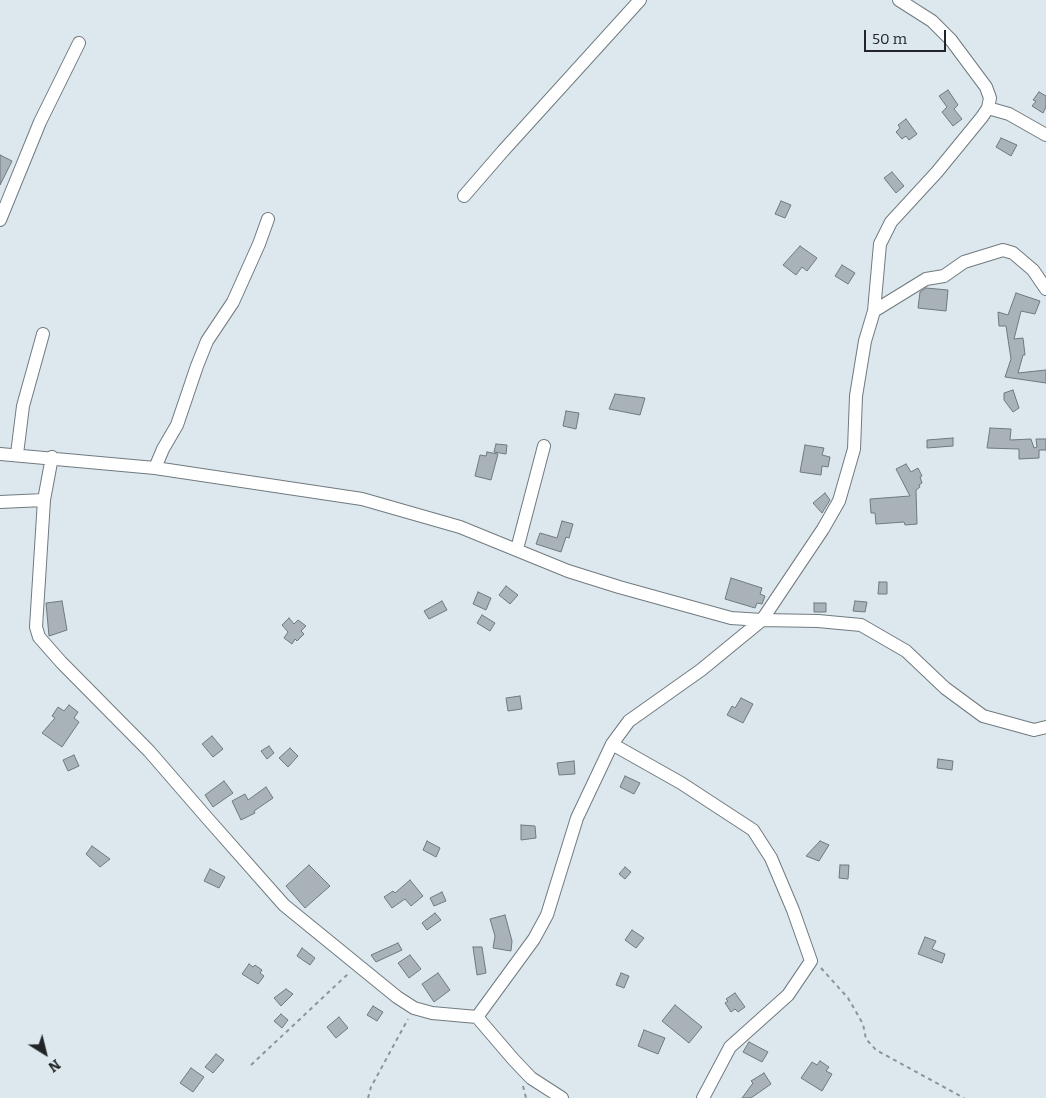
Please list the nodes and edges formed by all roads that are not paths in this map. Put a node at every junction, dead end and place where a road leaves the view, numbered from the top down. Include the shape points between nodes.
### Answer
1 (640, 0) edge
2 (899, 0) edge
3 (78, 42) dead end
4 (988, 108) junction
5 (1046, 135) edge
6 (464, 196) dead end
7 (268, 219) dead end
8 (0, 220) edge
9 (1046, 289) edge
10 (874, 311) junction
11 (43, 334) dead end
12 (544, 446) dead end
13 (0, 454) edge
14 (17, 454) junction
15 (52, 457) junction
16 (155, 468) junction
17 (44, 500) junction
18 (0, 502) edge
19 (517, 549) junction
20 (762, 620) junction
21 (1046, 727) edge
22 (612, 744) junction
23 (477, 1017) junction
24 (562, 1098) edge
25 (703, 1098) edge

1 - 6 street
2 - 4 street via 932,21 951,40 986,87 990,98
3 - 8 street via 40,122
4 - 5 street via 1009,114
4 - 10 street via 937,172 890,222 880,244
7 - 16 street via 233,302 208,341 177,425
9 - 10 street via 1014,253 1003,250 964,262 944,276 926,279
10 - 20 street via 864,342 856,396 854,449 839,501
11 - 14 street via 23,406
12 - 19 street
13 - 14 street
14 - 15 street
15 - 16 street
15 - 17 street
16 - 19 street via 362,499 460,527
17 - 18 street
17 - 23 street via 36,627 39,637 149,750 284,905 414,1008
19 - 20 street via 568,571 619,587 731,618
20 - 21 street via 861,625 906,651 945,688 982,716 1034,730
20 - 22 street via 702,670 629,721
22 - 23 street via 578,818 547,916
22 - 25 street via 681,783 753,830 771,858 811,961 788,995 730,1047
23 - 24 street via 531,1078

